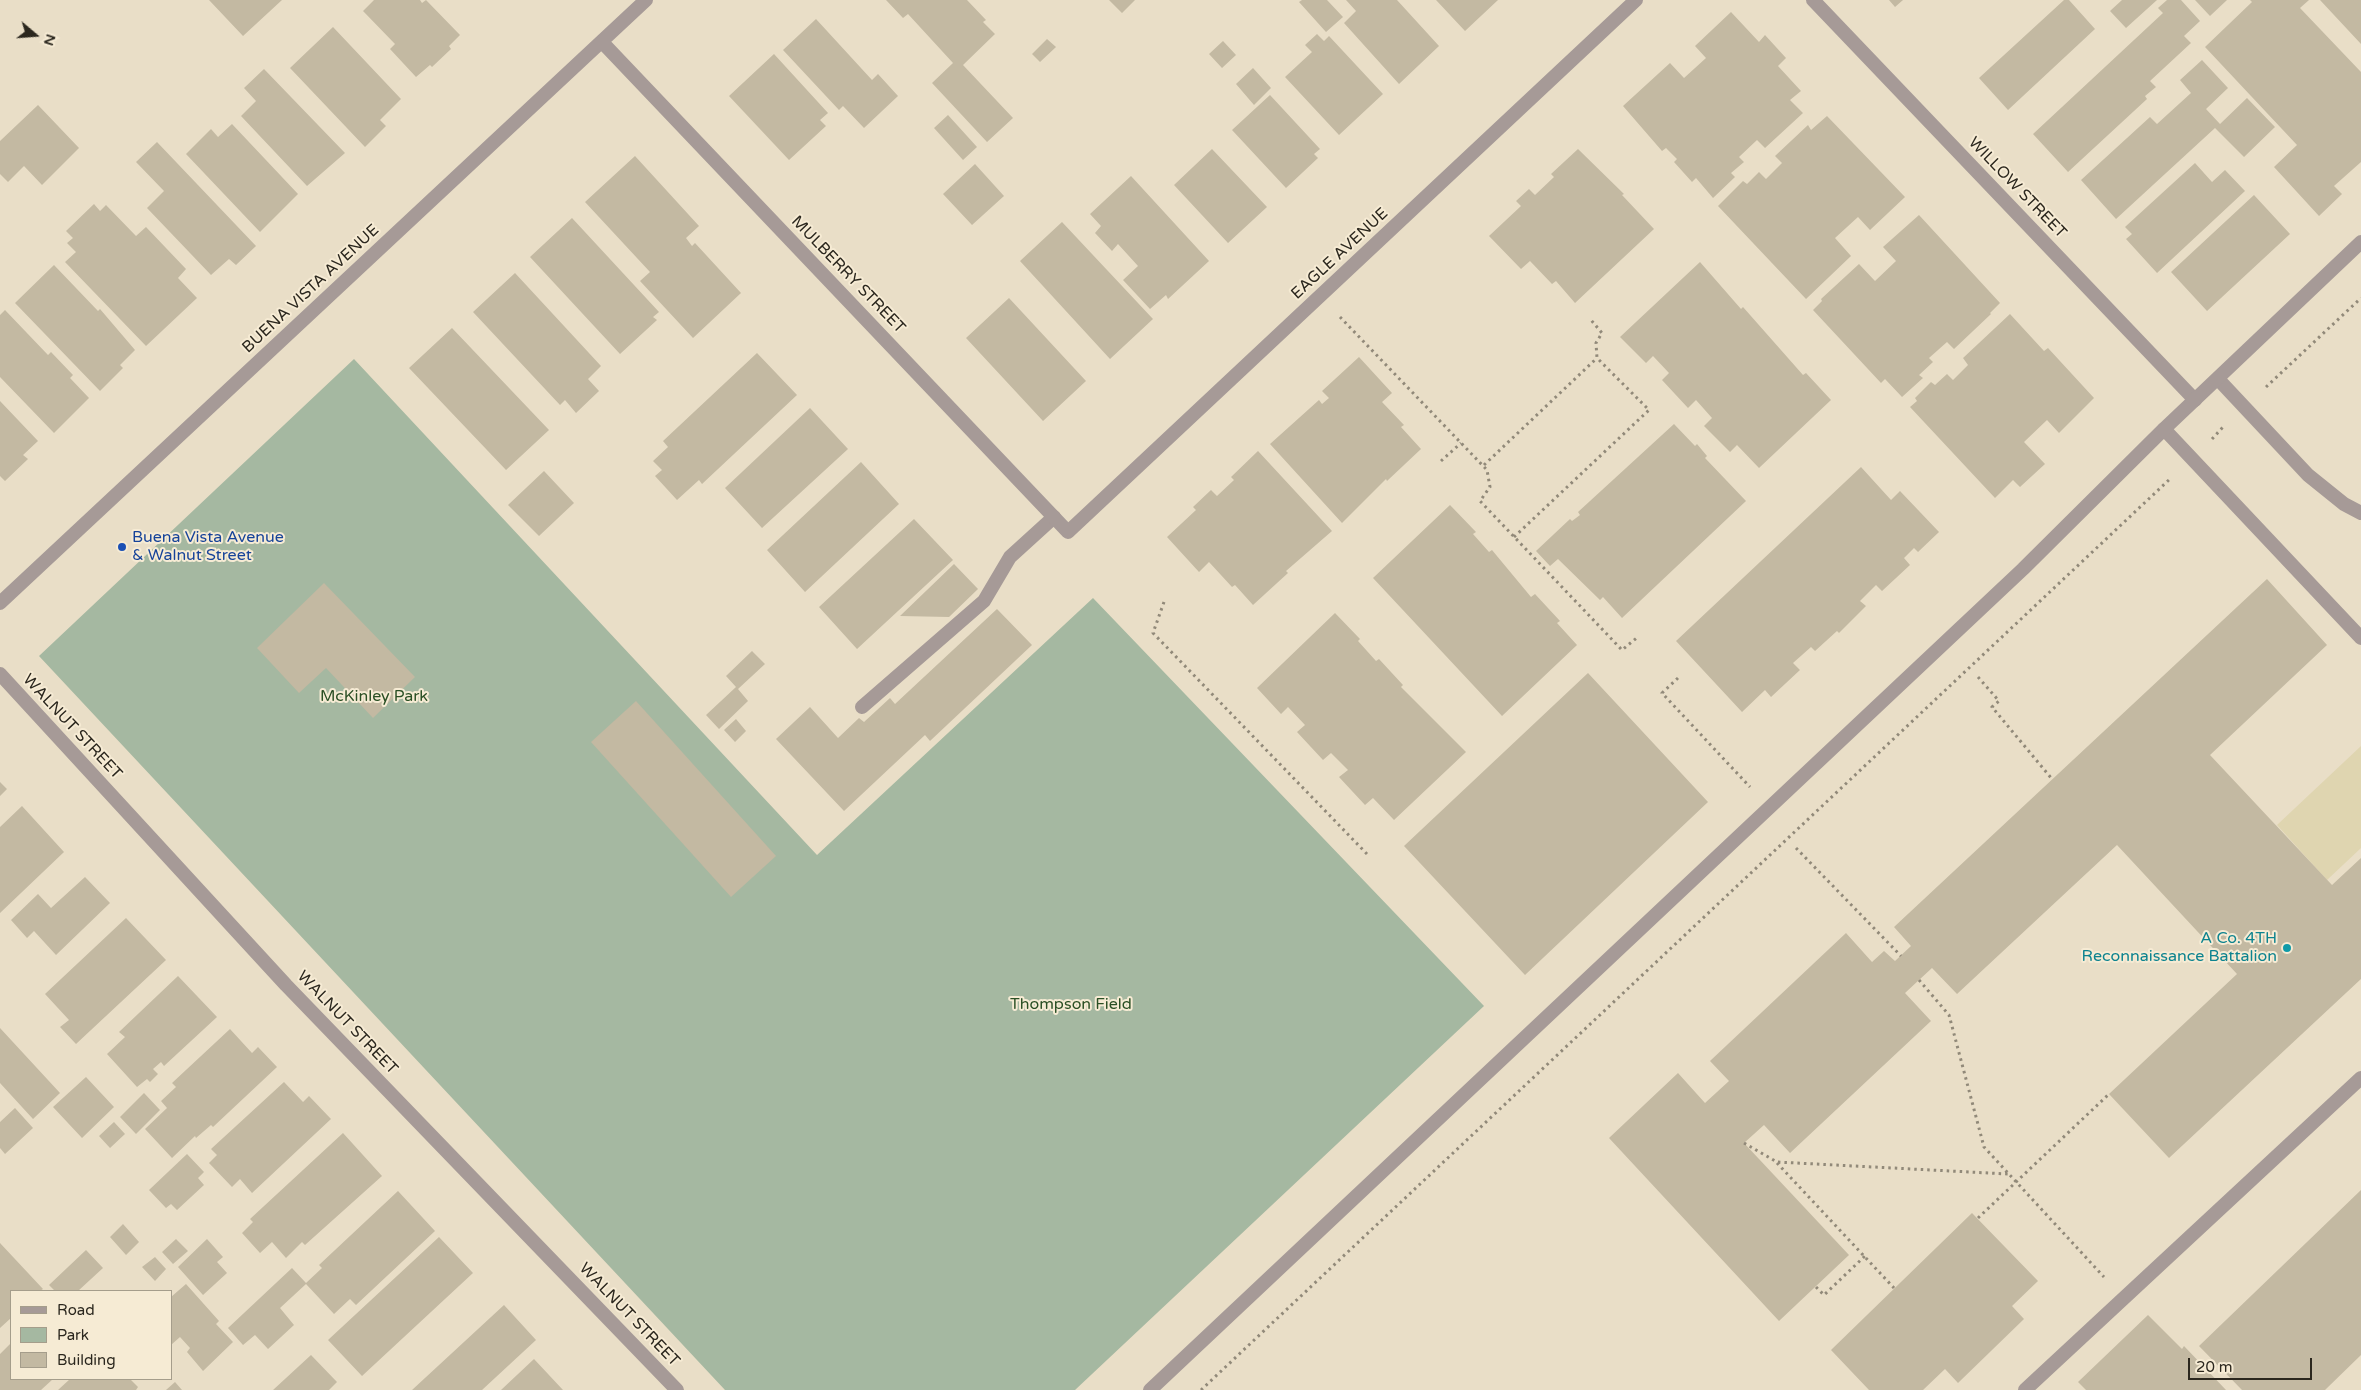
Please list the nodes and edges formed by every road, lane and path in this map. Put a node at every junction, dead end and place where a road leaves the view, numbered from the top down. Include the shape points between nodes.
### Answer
1 (646, 0) edge
2 (1636, 0) edge
3 (1813, 0) edge
4 (602, 42) junction
5 (2361, 242) edge
6 (1320, 296) junction
7 (2361, 298) edge
8 (1591, 320) dead end
9 (1598, 358) junction
10 (2218, 379) junction
11 (2195, 400) junction
12 (2246, 407) junction
13 (2164, 429) junction
14 (1461, 443) junction
15 (2192, 458) junction
16 (1441, 461) dead end
17 (1483, 465) junction
18 (2361, 513) edge
19 (1054, 518) junction
20 (1068, 532) joint
21 (1514, 537) junction
22 (1164, 602) dead end
23 (0, 603) edge
24 (1639, 636) dead end
25 (2361, 638) edge
26 (0, 674) edge
27 (1978, 677) dead end
28 (1678, 678) dead end
29 (862, 707) dead end
30 (2052, 779) dead end
31 (1770, 808) junction
32 (1796, 848) dead end
33 (1366, 854) dead end
34 (1901, 956) dead end
35 (1919, 980) dead end
36 (2361, 1078) edge
37 (2109, 1094) dead end
38 (1744, 1143) dead end
39 (1776, 1162) junction
40 (2008, 1174) junction
41 (2016, 1182) junction
42 (1978, 1218) dead end
43 (1865, 1256) junction
44 (1816, 1287) dead end
45 (1894, 1288) dead end
46 (2124, 1299) junction
47 (677, 1390) edge
48 (1150, 1390) edge
49 (1201, 1390) edge
50 (2025, 1390) edge

1 - 4 street, BUENA VISTA AVENUE
2 - 6 street, EAGLE AVENUE
3 - 11 street, WILLOW STREET
4 - 19 street, MULBERRY STREET
4 - 23 street, BUENA VISTA AVENUE
5 - 10 street
6 - 14 path
6 - 20 street, EAGLE AVENUE
7 - 12 path
8 - 9 path via 1602,333 1596,343
9 - 17 path
9 - 21 path via 1649,410
10 - 11 street
10 - 12 street
11 - 13 street
12 - 15 path
12 - 18 street via 2308,475 2344,504
13 - 15 street
13 - 31 street via 2023,569
14 - 16 path
14 - 17 path
15 - 25 street
15 - 49 path
17 - 21 path via 1490,487 1480,500
19 - 20 street, MULBERRY STREET
19 - 29 street via 1010,557 984,601
21 - 24 path via 1622,650
22 - 33 path via 1153,634
26 - 47 street, WALNUT STREET via 286,985
27 - 30 path via 1999,701 1992,707
28 - 31 path via 1662,693
31 - 48 street
32 - 34 path
35 - 40 path via 1949,1015 1984,1148
36 - 46 street
37 - 41 path
38 - 39 path
39 - 40 path
39 - 43 path
40 - 41 path
41 - 42 path
41 - 46 path
43 - 44 path via 1824,1295
43 - 45 path
46 - 50 street

